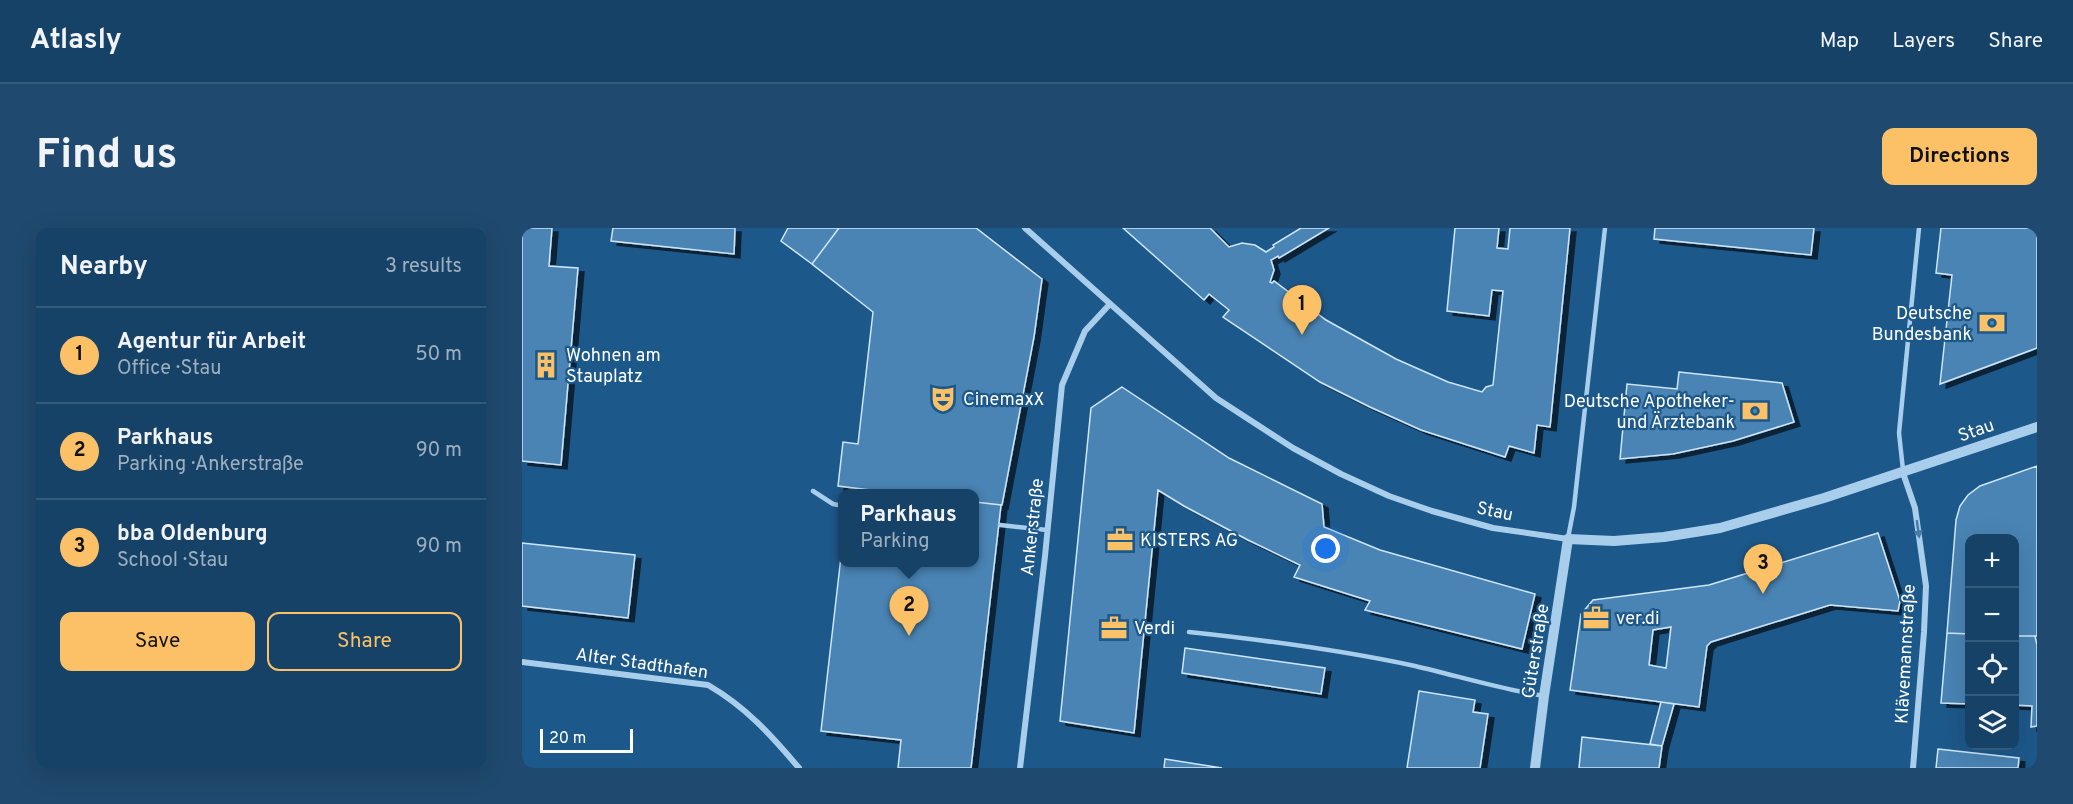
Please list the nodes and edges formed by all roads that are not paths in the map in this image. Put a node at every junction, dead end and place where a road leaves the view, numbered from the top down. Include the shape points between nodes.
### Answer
1 (1025, 228) edge
2 (1605, 228) edge
3 (1919, 228) edge
4 (1110, 304) junction
5 (2037, 427) edge
6 (1903, 472) junction
7 (813, 491) dead end
8 (838, 505) edge
9 (1000, 525) dead end
10 (1047, 530) junction
11 (1568, 539) junction
12 (1189, 632) dead end
13 (522, 662) edge
14 (1544, 696) junction
15 (799, 768) edge
16 (1020, 768) edge
17 (1535, 768) edge
18 (1913, 768) edge

1 - 4 street, Stau
2 - 11 lane
3 - 6 lane via 1899,433
4 - 10 street, Ankerstraße via 1085,331 1062,385
4 - 11 street, Stau via 1216,398 1341,474 1431,512 1516,533
5 - 6 street, Stau
6 - 11 street, Stau via 1720,528 1614,541
6 -> 18 street, Klävemannstraße via 1915,508 1926,586
7 - 8 lane
9 - 10 lane
10 - 16 street, Ankerstraße
11 - 14 street, Güterstraße
12 - 14 lane via 1317,648
13 - 15 street, Alter Stadthafen via 708,686 756,720
14 - 17 street, Güterstraße

